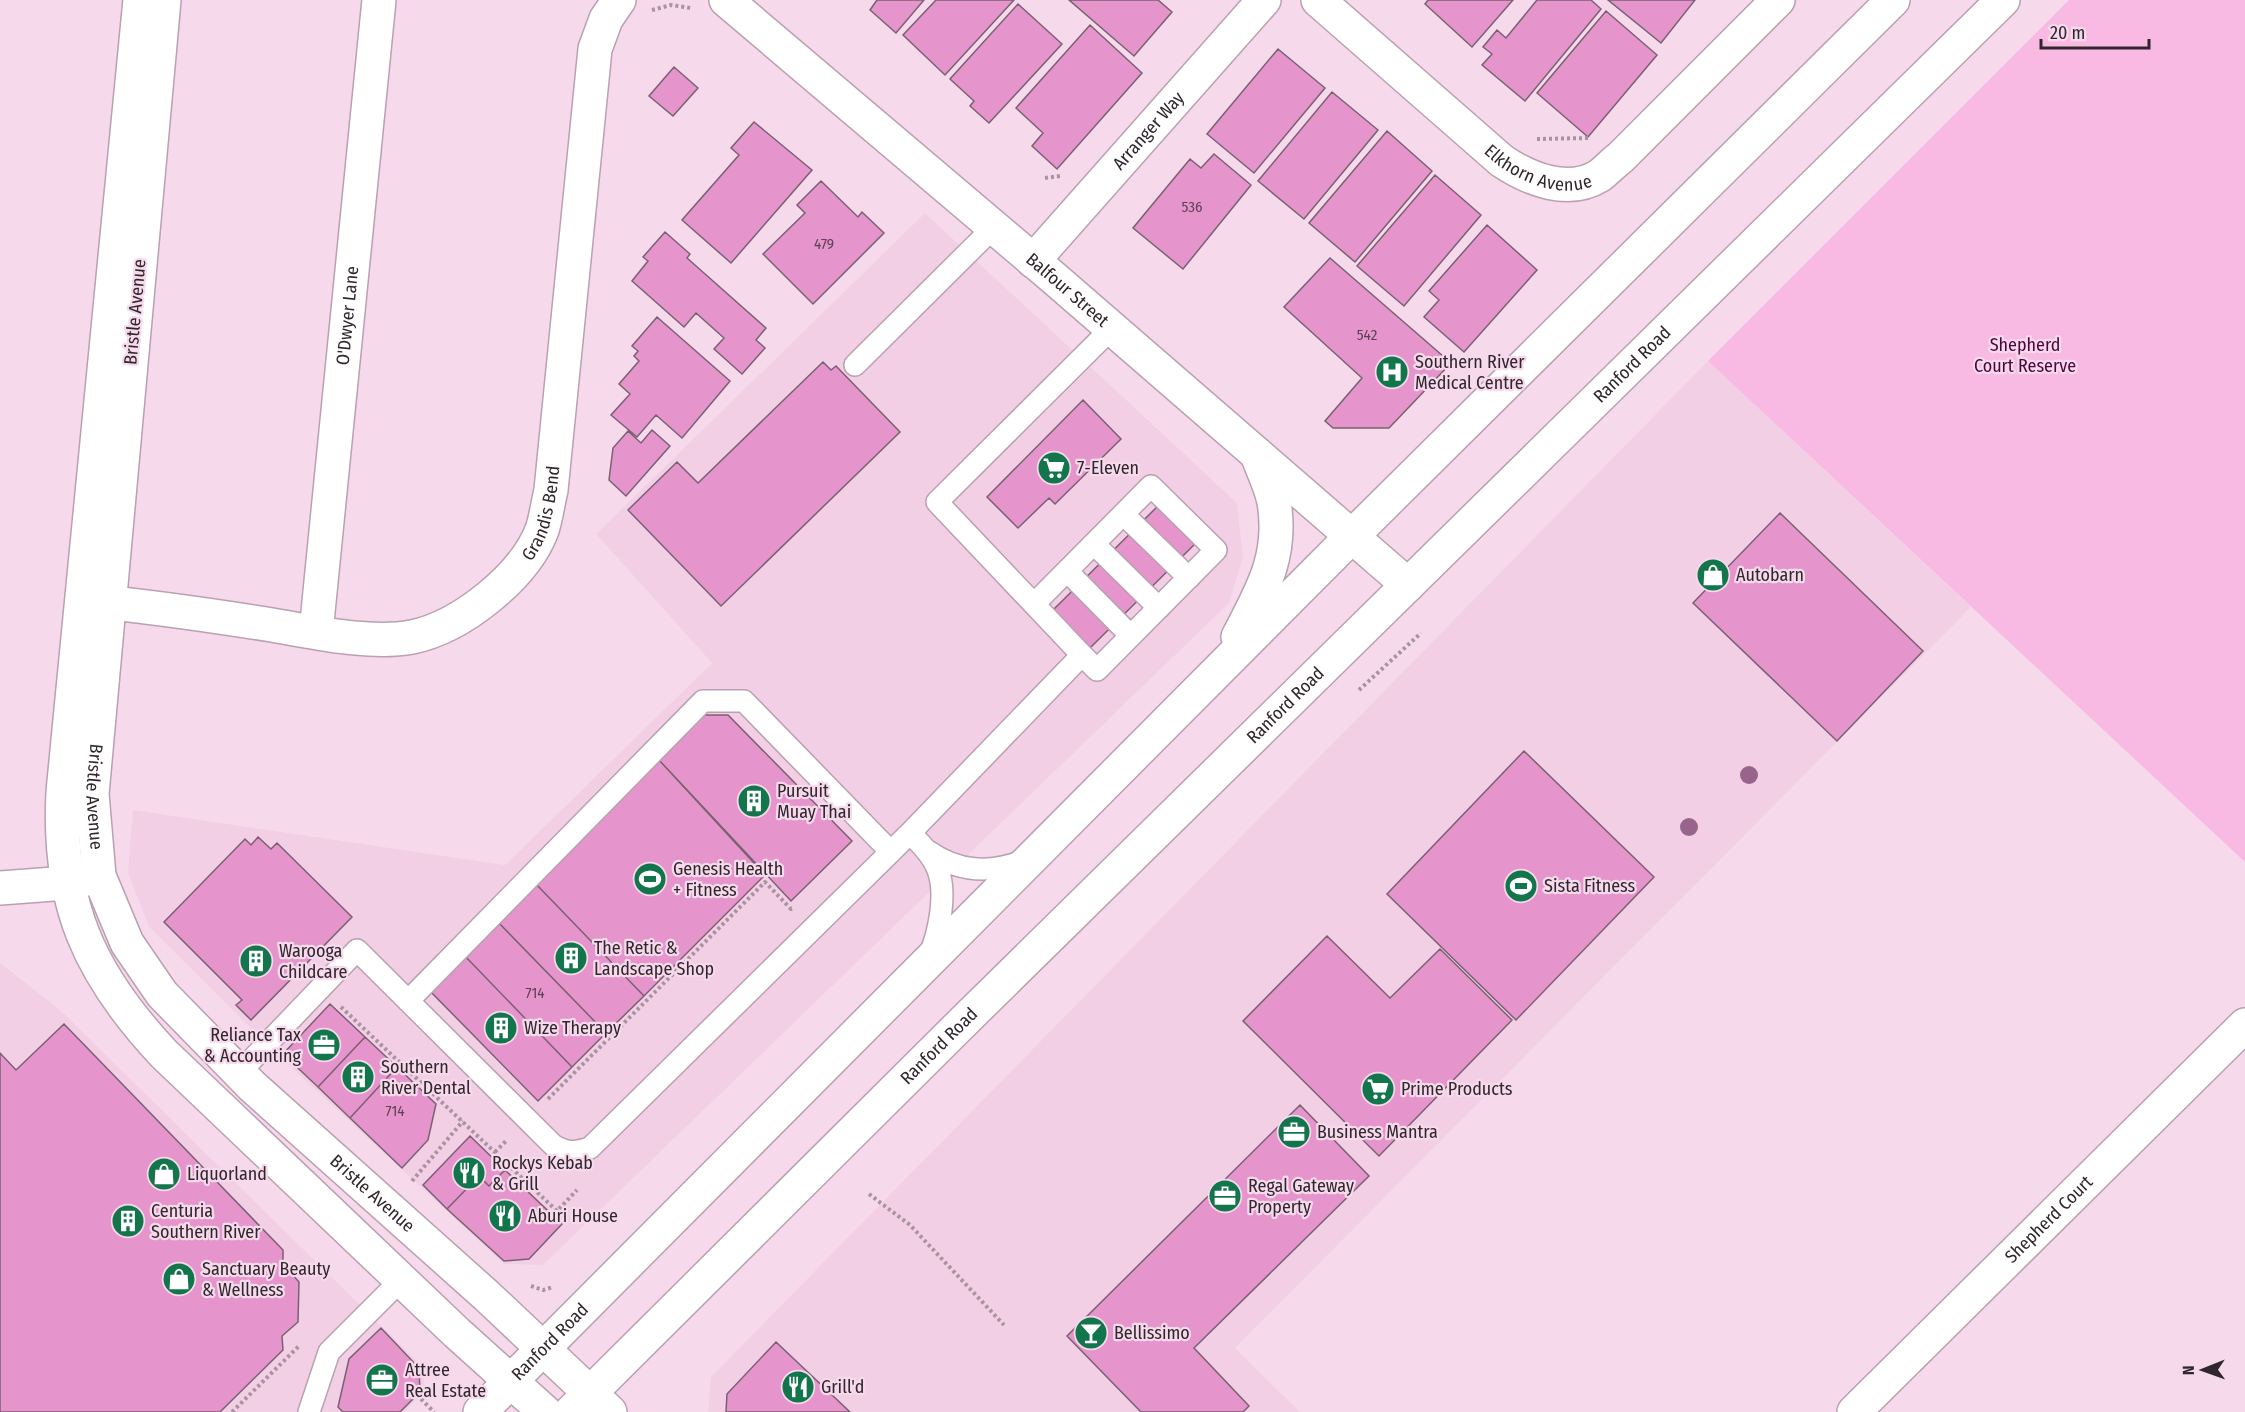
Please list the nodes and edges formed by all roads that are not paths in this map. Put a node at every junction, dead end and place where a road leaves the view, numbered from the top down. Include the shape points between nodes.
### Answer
1 (140, 0) edge
2 (164, 0) edge
3 (379, 0) edge
4 (619, 0) edge
5 (1264, 0) edge
6 (1318, 0) edge
7 (1778, 0) edge
8 (1893, 0) edge
9 (2003, 0) edge
10 (747, 7) edge
11 (993, 228) junction
12 (1033, 261) junction
13 (1112, 328) junction
14 (855, 364) dead end
15 (1257, 454) junction
16 (1123, 514) junction
17 (1352, 536) junction
18 (1094, 544) junction
19 (1067, 571) junction
20 (1189, 578) junction
21 (1408, 585) junction
22 (95, 601) junction
23 (1034, 604) junction
24 (1159, 608) junction
25 (316, 632) junction
26 (1131, 636) junction
27 (1083, 655) junction
28 (1224, 665) junction
29 (910, 833) junction
30 (925, 849) junction
31 (889, 850) junction
32 (1033, 856) junction
33 (99, 876) junction
34 (67, 883) junction
35 (0, 888) edge
36 (925, 965) junction
37 (408, 1001) junction
38 (2245, 1025) edge
39 (239, 1073) junction
40 (212, 1101) junction
41 (402, 1279) junction
42 (543, 1349) junction
43 (511, 1381) junction
44 (590, 1406) edge
45 (309, 1412) edge
46 (480, 1412) edge
47 (545, 1412) edge
48 (1854, 1412) edge

1 - 22 street, Bristle Avenue
2 - 22 street, Bristle Avenue
3 - 25 street, O'Dwyer Lane
4 - 25 street, Grandis Bend via 606,19 595,49 551,490 541,531 519,568 496,592 443,626 413,637 379,639
5 - 12 street, Arranger Way
6 - 7 street, Elkhorn Avenue via 1502,161 1536,180 1579,183 1598,176 1620,158
8 - 17 street, Ranford Road
9 - 21 street, Ranford Road
10 - 11 street, Balfour Street
11 - 12 street, Balfour Street
11 - 14 lane
12 - 13 street, Balfour Street
13 - 15 street, Balfour Street
13 - 23 lane via 937,502
15 - 17 street, Balfour Street
15 - 28 street via 1274,501 1275,546 1270,576
16 - 18 lane
16 - 20 lane
16 - 20 lane via 1151,486 1216,550
17 - 21 street, Balfour Street
17 - 28 street, Ranford Road
18 - 19 lane
18 - 24 lane
19 - 23 lane
19 - 26 lane
20 - 24 lane
21 - 44 street, Ranford Road
22 - 25 street, Grandis Bend
22 - 33 street, Bristle Avenue via 92,794
22 - 34 street, Bristle Avenue via 61,823
23 - 27 lane
24 - 26 lane
26 - 27 lane via 1097,670
27 - 29 lane
28 - 32 street, Ranford Road
29 - 30 lane
29 - 31 lane
30 - 32 lane via 941,861 985,871 1005,868
30 - 36 lane via 939,870 941,903 938,934
31 - 37 lane via 590,1148 579,1152 565,1152 553,1145
31 - 37 lane via 744,701 703,701
32 - 36 street, Ranford Road
33 - 34 street
33 - 39 street, Bristle Avenue via 127,943 162,994
34 - 35 street
34 - 40 street, Bristle Avenue via 79,929 107,981 136,1024
36 - 42 street, Ranford Road
37 - 39 lane via 357,950
38 - 48 street, Shepherd Court
39 - 40 street
39 - 42 street, Bristle Avenue
40 - 41 street, Bristle Avenue
41 - 43 street, Bristle Avenue
41 - 45 lane via 329,1352
42 - 43 street, Ranford Road
42 - 44 street, Bristle Avenue
43 - 46 street, Ranford Road
43 - 47 street, Bristle Avenue

